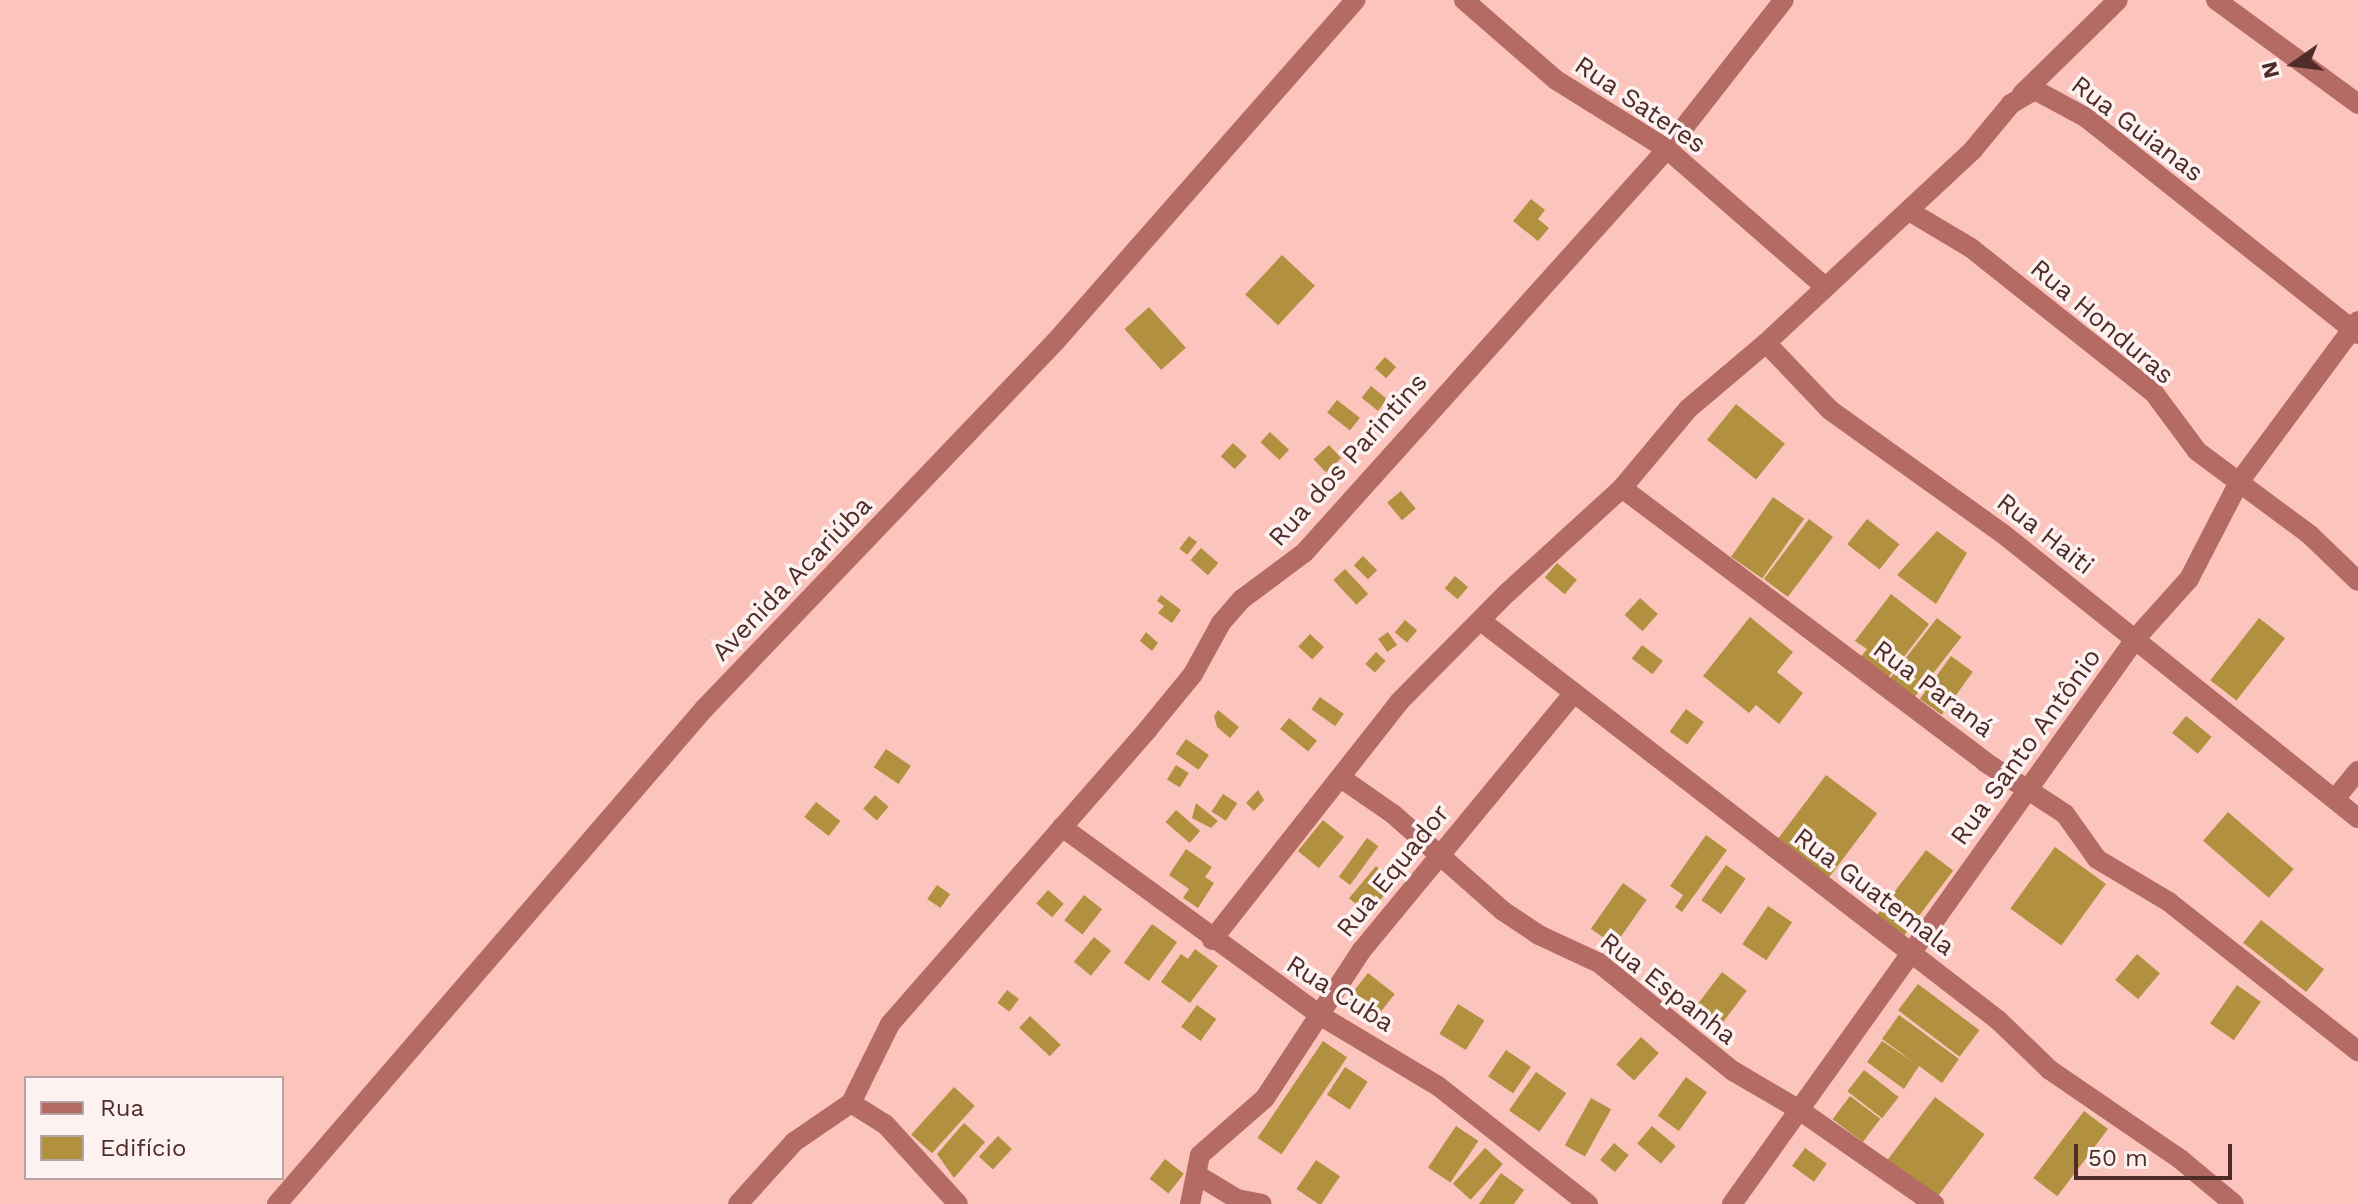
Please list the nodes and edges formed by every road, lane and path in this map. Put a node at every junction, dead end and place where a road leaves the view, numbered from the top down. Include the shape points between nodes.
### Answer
1 (1356, 0) edge
2 (1464, 0) edge
3 (1784, 0) edge
4 (2118, 0) edge
5 (2216, 0) edge
6 (2022, 94) junction
7 (2358, 104) edge
8 (1667, 149) junction
9 (1909, 211) junction
10 (1824, 286) junction
11 (2356, 328) edge
12 (1766, 343) junction
13 (2239, 482) junction
14 (1622, 488) junction
15 (2358, 581) edge
16 (1481, 621) junction
17 (2136, 638) junction
18 (1574, 693) junction
19 (2358, 771) edge
20 (1341, 778) junction
21 (2027, 792) junction
22 (2335, 799) junction
23 (2358, 818) edge
24 (1062, 827) junction
25 (1441, 853) junction
26 (1212, 940) junction
27 (1908, 953) junction
28 (1321, 1016) junction
29 (2358, 1051) edge
30 (851, 1103) junction
31 (1798, 1109) junction
32 (1199, 1176) junction
33 (277, 1204) edge
34 (738, 1204) edge
35 (958, 1204) edge
36 (1190, 1204) edge
37 (1262, 1204) edge
38 (1588, 1204) edge
39 (1732, 1204) edge
40 (1934, 1204) edge
41 (2234, 1204) edge

1 - 33 street, Avenida Acariúba via 1056,341 704,709
2 - 8 street, Rua Sateres via 1556,80
3 - 8 street, Rua dos Parintins
4 - 6 street
5 - 7 street
6 - 9 street
6 - 11 street, Rua Guianas via 2035,90 2085,117
8 - 10 street, Rua Sateres
8 - 24 street, Rua dos Parintins via 1304,553 1235,607 1193,674
9 - 10 street
9 - 13 street, Rua Honduras via 1971,248 2154,393 2197,451
10 - 12 street
11 - 13 street, Rua Santo Antônio
12 - 14 street via 1688,409
12 - 17 street, Rua Haiti via 1830,410 1916,467
13 - 15 street, Rua Honduras
13 - 17 street, Rua Santo Antônio via 2189,579
14 - 16 street
14 - 21 street, Rua Paraná
16 - 18 street, Rua Guatemala
16 - 20 street via 1399,702
17 - 21 street, Rua Santo Antônio
17 - 22 street, Rua Haiti via 2226,716
18 - 25 street, Rua Equador
18 - 27 street, Rua Guatemala
19 - 22 street
20 - 25 street, Rua Espanha
20 - 26 street
21 - 27 street, Rua Santo Antônio
21 - 29 street, Rua Paraná via 2065,814 2097,859 2169,902
22 - 23 street, Rua Haiti
24 - 26 street, Rua Cuba
24 - 30 street, Rua dos Parintins via 890,1024
25 - 28 street, Rua Equador via 1362,950
25 - 31 street, Rua Espanha via 1503,911 1599,963 1733,1071
26 - 28 street, Rua Cuba
27 - 31 street, Rua Santo Antônio
27 - 41 street, Rua Guatemala via 1998,1020 2050,1070 2180,1159
28 - 32 street, Rua Equador via 1265,1098 1200,1155
28 - 38 street, Rua Cuba via 1438,1086
30 - 34 street, Rua dos Parintins via 794,1142
30 - 35 street via 885,1124
31 - 39 street, Rua Santo Antônio
31 - 40 street, Rua Espanha
32 - 36 street, Rua Equador
32 - 37 street via 1237,1199

